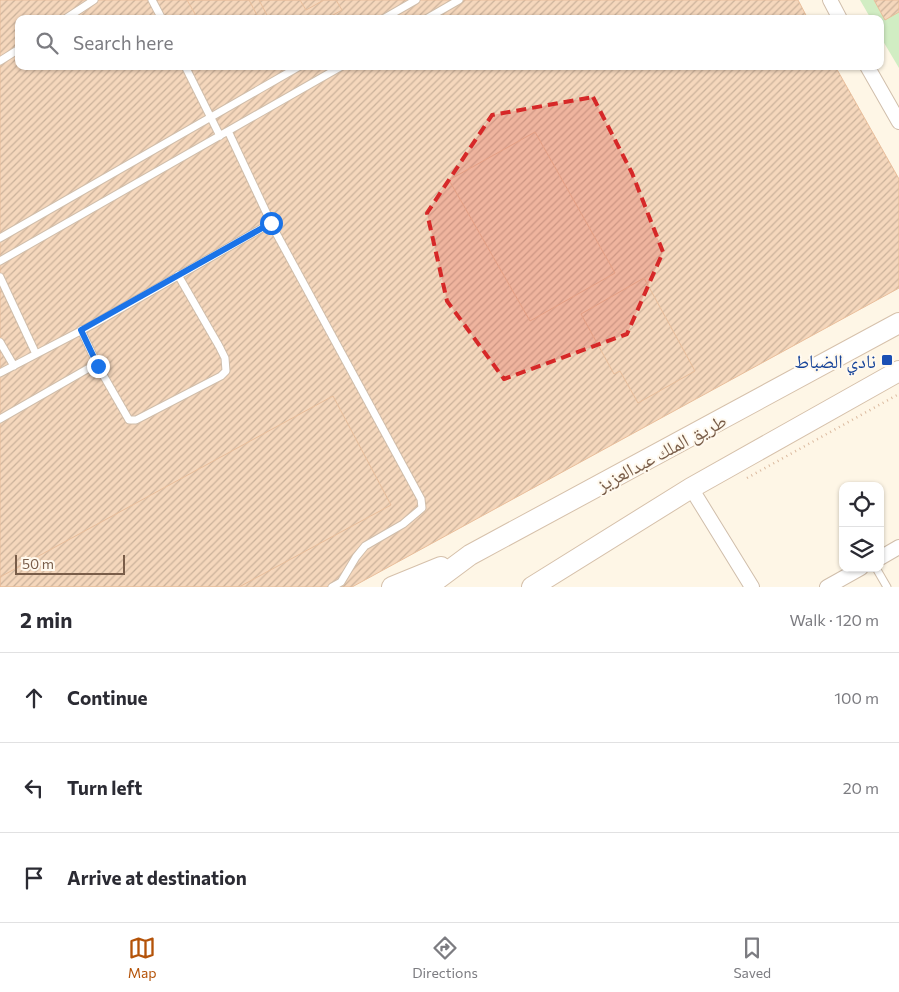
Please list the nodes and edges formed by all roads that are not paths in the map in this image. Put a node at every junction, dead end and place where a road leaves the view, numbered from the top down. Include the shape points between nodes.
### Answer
1 (94, 0) edge
2 (152, 0) edge
3 (416, 0) edge
4 (459, 0) edge
5 (830, 0) edge
6 (71, 15) edge
7 (160, 15) edge
8 (390, 15) edge
9 (433, 15) edge
10 (838, 15) edge
11 (15, 52) edge
12 (0, 61) edge
13 (187, 70) edge
14 (293, 70) edge
15 (335, 70) edge
16 (870, 70) edge
17 (210, 118) junction
18 (899, 122) edge
19 (228, 131) junction
20 (220, 136) junction
21 (271, 223) junction
22 (1, 235) edge
23 (0, 261) edge
24 (178, 275) junction
25 (0, 277) edge
26 (899, 323) edge
27 (81, 330) junction
28 (0, 342) edge
29 (36, 354) junction
30 (96, 364) junction
31 (14, 366) junction
32 (899, 371) edge
33 (0, 373) edge
34 (0, 419) edge
35 (691, 488) junction
36 (899, 547) edge
37 (470, 555) junction
38 (884, 556) edge
39 (854, 572) edge
40 (878, 572) edge
41 (332, 587) edge
42 (392, 587) edge
43 (427, 587) edge
44 (532, 587) edge
45 (752, 587) edge
46 (827, 587) edge
47 (887, 587) edge

1 - 6 lane
2 - 7 lane
3 - 8 lane
4 - 9 lane
5 - 10 street
11 - 12 lane
13 - 17 lane
14 - 17 lane
15 - 19 lane
16 - 18 street
17 - 20 lane
17 - 22 lane
19 - 20 lane
19 - 21 lane
20 - 23 lane
21 - 24 lane
21 - 41 lane via 421,499 422,508 403,524 365,546 341,582
24 - 27 lane
24 - 30 lane via 225,358 226,370 221,376 159,409 129,420
25 - 29 lane
26 - 37 main road, طريق الملك عبدالعزيز
27 - 29 lane
27 - 30 lane
28 - 31 lane
29 - 31 lane
30 - 34 lane
31 - 33 lane
32 - 35 main road
35 - 44 main road
35 - 45 street
36 - 38 street
37 - 42 main road
37 - 43 main road, طريق الملك عبدالعزيز
39 - 46 street
40 - 47 lane

